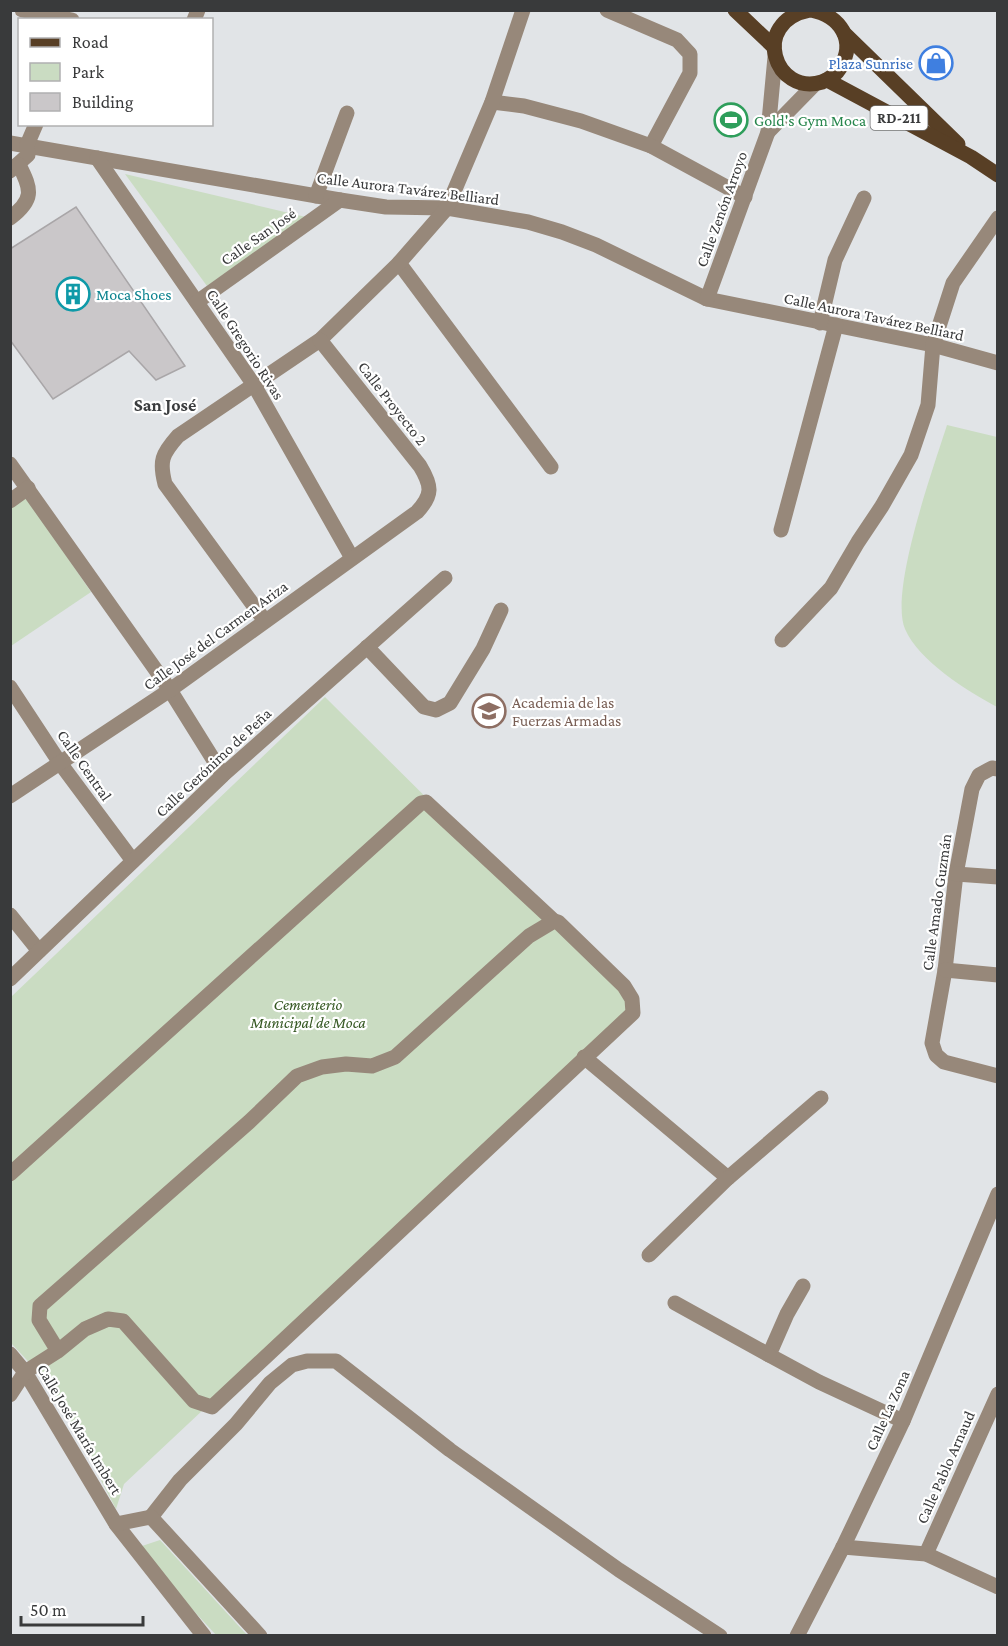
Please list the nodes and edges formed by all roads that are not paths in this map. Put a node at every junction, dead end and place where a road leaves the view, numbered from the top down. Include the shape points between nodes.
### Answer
1 (22, 10) edge
2 (523, 10) edge
3 (607, 10) edge
4 (735, 10) edge
5 (810, 10) edge
6 (62, 18) edge
7 (841, 22) edge
8 (774, 52) junction
9 (821, 82) junction
10 (492, 102) junction
11 (347, 113) dead end
12 (35, 126) edge
13 (768, 132) junction
14 (10, 143) edge
15 (27, 145) junction
16 (651, 146) junction
17 (971, 157) junction
18 (97, 158) junction
19 (15, 168) edge
20 (998, 175) edge
21 (316, 196) junction
22 (745, 197) junction
23 (864, 198) dead end
24 (340, 200) junction
25 (447, 208) junction
26 (10, 218) edge
27 (998, 218) edge
28 (399, 263) junction
29 (707, 299) junction
30 (197, 302) junction
31 (828, 324) junction
32 (320, 340) junction
33 (933, 345) junction
34 (998, 363) edge
35 (254, 385) junction
36 (10, 464) edge
37 (551, 467) dead end
38 (28, 488) junction
39 (430, 492) joint
40 (10, 501) edge
41 (781, 530) dead end
42 (352, 558) junction
43 (445, 578) dead end
44 (501, 610) dead end
45 (265, 621) junction
46 (782, 640) dead end
47 (367, 647) junction
48 (10, 687) edge
49 (170, 690) junction
50 (60, 763) junction
51 (998, 769) edge
52 (222, 775) junction
53 (10, 796) edge
54 (133, 861) junction
55 (956, 874) junction
56 (998, 878) edge
57 (10, 915) edge
58 (554, 921) junction
59 (39, 951) junction
60 (945, 970) junction
61 (998, 975) edge
62 (10, 979) edge
63 (584, 1058) junction
64 (998, 1076) edge
65 (821, 1098) dead end
66 (10, 1174) edge
67 (728, 1178) junction
68 (998, 1194) edge
69 (649, 1255) dead end
70 (803, 1286) dead end
71 (675, 1303) dead end
72 (58, 1352) junction
73 (10, 1354) edge
74 (769, 1354) junction
75 (25, 1372) junction
76 (998, 1394) edge
77 (10, 1395) edge
78 (903, 1421) junction
79 (151, 1517) junction
80 (116, 1524) junction
81 (843, 1547) junction
82 (926, 1554) junction
83 (998, 1587) edge
84 (199, 1634) edge
85 (260, 1635) edge
86 (720, 1635) edge
87 (797, 1635) edge

1 - 6 street
2 - 10 street
3 - 16 street via 677,40 690,54 690,73
4 - 8 main road, RD-211
5 - 7 main road, RD-211
5 - 8 main road, RD-211 via 785,21 777,33
7 - 9 main road via 847,46 845,60 838,72
7 - 17 main road, RD-211
8 - 9 main road, RD-211 via 790,78 802,83
8 - 13 street, Calle Zenón Arroyo
9 - 13 street, Calle Zenón Arroyo
9 - 17 main road, RD-211
10 - 16 street via 581,121
10 - 25 street
11 - 21 street
12 - 15 street
13 - 22 street, Calle Zenón Arroyo
14 - 15 street, Calle Aurora Tavárez Belliard
15 - 18 street, Calle Aurora Tavárez Belliard
15 - 19 street via 28,155
16 - 22 street
17 - 20 main road, RD-211
18 - 21 street, Calle Aurora Tavárez Belliard
18 - 30 street, Calle Gregorio Rivas
19 - 26 street via 29,190 24,207
21 - 24 street, Calle Aurora Tavárez Belliard
22 - 29 street, Calle Zenón Arroyo
23 - 31 street via 835,260
24 - 25 street, Calle Aurora Tavárez Belliard via 386,207
24 - 30 street, Calle San José
25 - 28 street
25 - 29 street, Calle Aurora Tavárez Belliard via 562,232
27 - 33 street via 953,283
28 - 32 street
28 - 37 street
29 - 31 street, Calle Aurora Tavárez Belliard
30 - 35 street, Calle Gregorio Rivas
31 - 33 street, Calle Aurora Tavárez Belliard
31 - 41 street
32 - 35 street
32 - 39 street, Calle Proyecto 2 via 420,466 428,478
33 - 34 street, Calle Aurora Tavárez Belliard
33 - 46 street via 928,405 911,455 831,588
35 - 42 street, Calle Gregorio Rivas
35 - 45 street via 178,436 166,450 160,466 165,484
36 - 38 street
38 - 40 street
38 - 49 street
39 - 42 street, Calle José del Carmen Ariza via 417,512
42 - 45 street, Calle José del Carmen Ariza
43 - 47 street, Calle Gerónimo de Peña
44 - 47 street via 450,703 436,710 424,707
45 - 49 street, Calle José del Carmen Ariza
47 - 52 street, Calle Gerónimo de Peña
48 - 50 street, Calle Central
49 - 50 street, Calle José del Carmen Ariza
49 - 52 street
50 - 53 street, Calle José del Carmen Ariza
50 - 54 street, Calle Central
51 - 55 street, Calle Amado Guzmán via 979,775 972,789
52 - 54 street, Calle Gerónimo de Peña
54 - 59 street, Calle Gerónimo de Peña
55 - 56 street
55 - 60 street, Calle Amado Guzmán
57 - 59 street
58 - 63 street via 624,986 632,999 633,1013
58 - 66 street via 426,802 421,803
58 - 72 street via 529,936 395,1058 372,1066 322,1067 297,1076 40,1305 39,1320
59 - 62 street, Calle Gerónimo de Peña
60 - 61 street
60 - 64 street, Calle Amado Guzmán via 932,1043 936,1054 944,1062
63 - 67 street
63 - 72 street via 212,1407 194,1401 123,1321 108,1319 85,1329
65 - 67 street
67 - 69 street
68 - 78 street, Calle La Zona
70 - 74 street
71 - 74 street
72 - 75 street
73 - 75 street, Calle José María Imbert
74 - 78 street
75 - 77 street
75 - 80 street, Calle José María Imbert
76 - 82 street, Calle Pablo Arnaud
78 - 81 street, Calle La Zona
79 - 80 street
79 - 85 street
79 - 86 street via 270,1383 292,1365 336,1360 450,1450 619,1570
80 - 84 street, Calle José María Imbert
81 - 82 street
81 - 87 street, Calle La Zona
82 - 83 street

